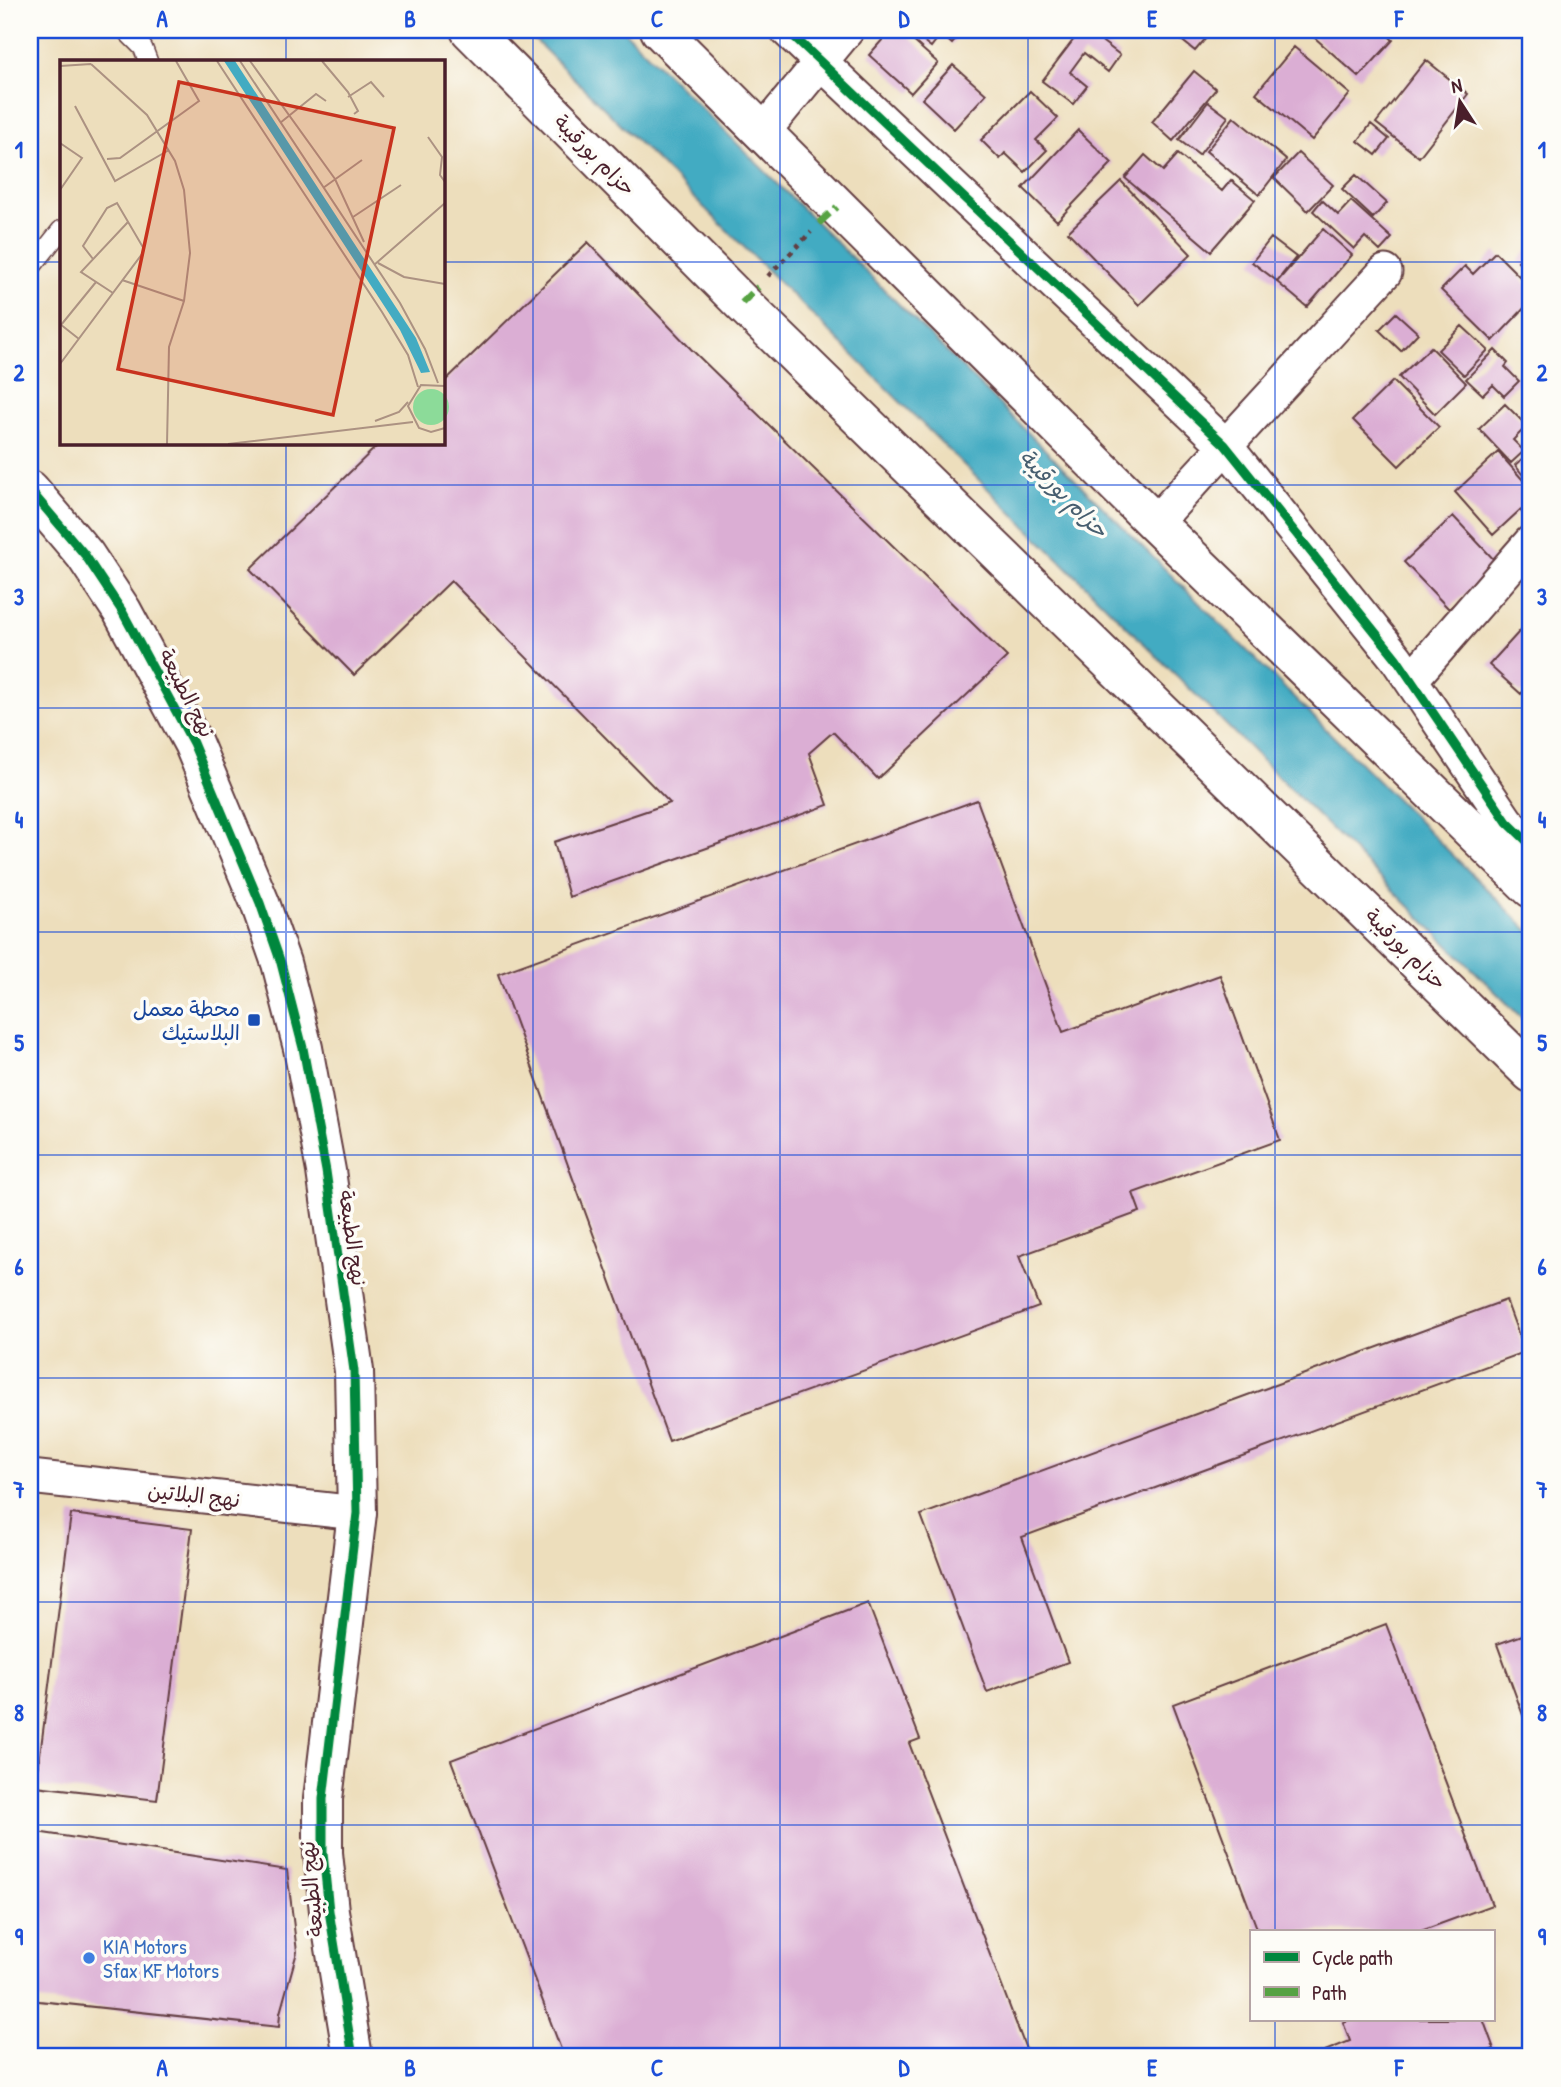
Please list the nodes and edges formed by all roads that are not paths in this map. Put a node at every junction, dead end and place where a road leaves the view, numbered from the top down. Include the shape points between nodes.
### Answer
1 (125, 30) edge
2 (470, 30) edge
3 (660, 30) edge
4 (786, 30) edge
5 (847, 30) edge
6 (148, 60) edge
7 (821, 60) junction
8 (763, 132) junction
9 (60, 231) edge
10 (30, 269) edge
11 (1385, 272) dead end
12 (1225, 445) junction
13 (30, 490) edge
14 (1155, 523) junction
15 (1531, 542) edge
16 (1411, 680) junction
17 (1531, 845) edge
18 (1531, 888) edge
19 (1531, 1073) edge
20 (30, 1477) edge
21 (357, 1513) junction
22 (353, 2057) edge

1 - 6 lane via 143,48
2 - 19 main road, حزام بورقيبة via 742,303
3 - 8 main road
4 - 7 street
5 - 7 street
7 - 8 street
7 - 12 street
8 - 14 main road
9 - 10 lane
11 - 12 street
12 - 14 street
12 - 16 street
13 - 21 main road, نهج الطبيعة via 85,555 159,675 204,767 281,963 303,1048 326,1171 354,1371
14 - 18 main road
15 - 16 street
16 - 17 street via 1507,822
20 - 21 street, نهج البلاتين
21 - 22 main road, نهج الطبيعة via 323,1799 329,1911

